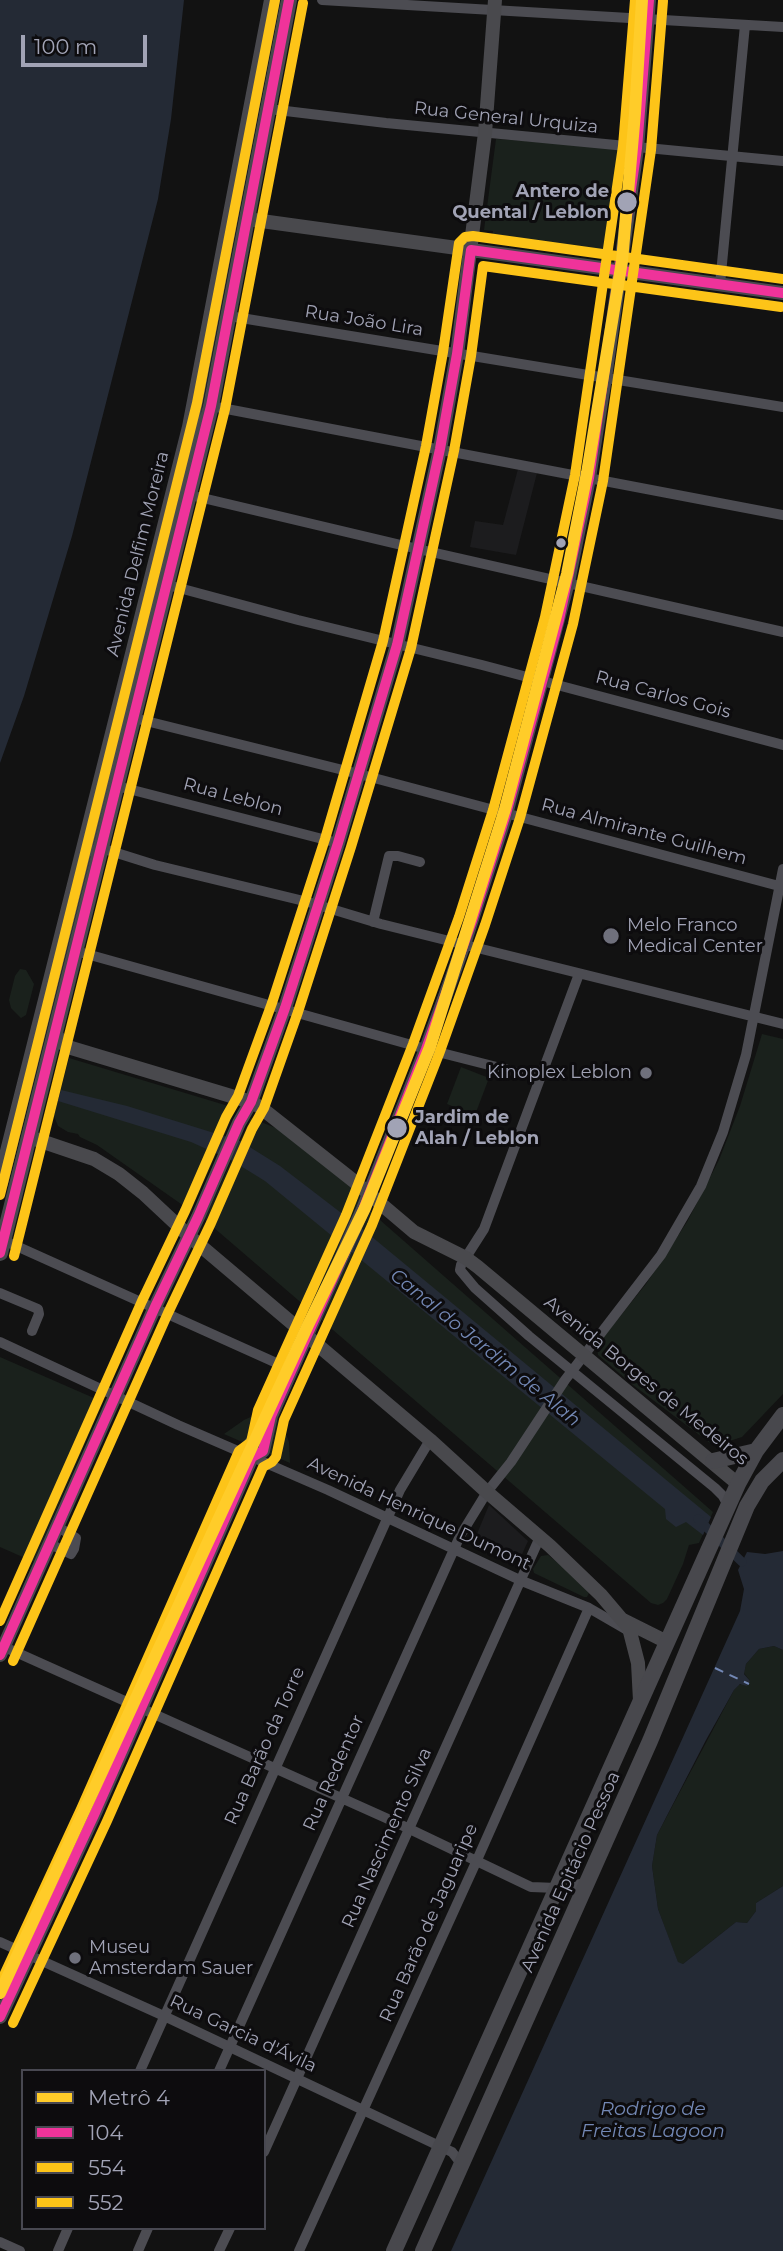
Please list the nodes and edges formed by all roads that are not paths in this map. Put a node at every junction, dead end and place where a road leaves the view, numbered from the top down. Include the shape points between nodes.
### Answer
1 (290, 0) edge
2 (322, 0) edge
3 (649, 0) edge
4 (271, 5) edge
5 (495, 5) edge
6 (648, 20) junction
7 (746, 25) junction
8 (783, 27) edge
9 (268, 109) junction
10 (485, 133) junction
11 (246, 139) junction
12 (637, 148) junction
13 (733, 157) junction
14 (783, 162) edge
15 (247, 219) junction
16 (471, 250) junction
17 (620, 271) junction
18 (720, 284) junction
19 (783, 293) edge
20 (229, 316) junction
21 (457, 354) junction
22 (605, 377) junction
23 (211, 406) junction
24 (783, 407) edge
25 (440, 449) junction
26 (589, 478) junction
27 (190, 495) junction
28 (783, 515) edge
29 (418, 549) junction
30 (568, 582) junction
31 (168, 584) junction
32 (783, 632) edge
33 (397, 645) junction
34 (541, 681) junction
35 (134, 718) junction
36 (783, 745) edge
37 (359, 774) junction
38 (117, 786) junction
39 (506, 814) junction
40 (338, 843) junction
41 (101, 848) junction
42 (83, 853) junction
43 (419, 862) dead end
44 (781, 878) edge
45 (318, 906) junction
46 (373, 922) junction
47 (464, 944) junction
48 (76, 951) junction
49 (579, 974) junction
50 (285, 1009) junction
51 (754, 1017) junction
52 (783, 1024) edge
53 (55, 1032) junction
54 (426, 1049) junction
55 (33, 1055) junction
56 (540, 1078) junction
57 (251, 1102) junction
58 (30, 1137) junction
59 (0, 1183) edge
60 (369, 1193) junction
61 (189, 1236) junction
62 (2, 1246) edge
63 (466, 1258) junction
64 (0, 1293) edge
65 (155, 1307) junction
66 (32, 1331) dead end
67 (308, 1337) junction
68 (0, 1342) edge
69 (584, 1355) junction
70 (292, 1370) junction
71 (572, 1372) junction
72 (117, 1395) junction
73 (783, 1415) edge
74 (430, 1440) junction
75 (756, 1451) junction
76 (252, 1457) junction
77 (783, 1460) edge
78 (713, 1461) junction
79 (738, 1484) junction
80 (487, 1492) junction
81 (747, 1506) junction
82 (731, 1517) junction
83 (388, 1518) junction
84 (58, 1527) junction
85 (540, 1537) junction
86 (50, 1544) junction
87 (454, 1549) junction
88 (522, 1581) junction
89 (601, 1595) junction
90 (589, 1608) junction
91 (622, 1620) junction
92 (631, 1633) junction
93 (691, 1639) junction
94 (667, 1642) junction
95 (1, 1649) edge
96 (640, 1702) junction
97 (141, 1708) junction
98 (275, 1769) junction
99 (342, 1798) junction
100 (409, 1829) junction
101 (477, 1860) junction
102 (587, 1882) junction
103 (557, 1888) junction
104 (0, 1942) edge
105 (28, 1955) junction
106 (164, 2016) junction
107 (0, 2017) edge
108 (230, 2048) junction
109 (141, 2069) edge
110 (220, 2069) edge
111 (298, 2079) junction
112 (364, 2110) junction
113 (440, 2147) junction
114 (266, 2148) edge
115 (460, 2169) junction
116 (438, 2215) junction
117 (406, 2223) junction
118 (67, 2230) edge
119 (147, 2230) edge
120 (229, 2230) edge
121 (0, 2242) edge
122 (20, 2251) edge
123 (58, 2251) edge
124 (138, 2251) edge
125 (219, 2251) edge
126 (299, 2251) edge
127 (394, 2251) edge
128 (399, 2251) edge
129 (411, 2251) edge
130 (423, 2251) edge

1 - 4 street
1 - 9 highway, Avenida Delfim Moreira
2 - 5 street
3 - 6 main road
4 - 11 highway, Avenida Delfim Moreira
5 - 6 street
5 - 10 main road
6 - 7 street
6 - 12 main road
7 - 8 street
7 - 13 street
9 - 10 street, Rua General Urquiza
9 - 15 highway, Avenida Delfim Moreira
10 - 12 street, Rua General Urquiza
10 - 16 main road
11 - 15 highway via 251,151 241,212
11 - 42 highway, Avenida Delfim Moreira via 190,427
12 - 13 street, Rua General Urquiza
12 - 17 main road
13 - 14 street, Rua General Urquiza
13 - 18 street
15 - 16 main road
15 - 20 highway, Avenida Delfim Moreira
16 - 17 main road
16 - 21 main road
17 - 18 main road
17 - 22 main road
18 - 19 main road
20 - 21 street, Rua João Lira
20 - 23 highway, Avenida Delfim Moreira
21 - 22 street, Rua João Lira
21 - 25 main road
22 - 24 street, Rua João Lira
22 - 26 main road
23 - 25 street
23 - 27 highway, Avenida Delfim Moreira
25 - 26 street
25 - 29 main road
26 - 28 street
26 - 30 main road
27 - 29 street
27 - 31 highway, Avenida Delfim Moreira
29 - 30 street
29 - 33 main road
30 - 32 street
30 - 34 main road
31 - 33 street, Rua Carlos Gois
31 - 35 highway, Avenida Delfim Moreira
33 - 34 street, Rua Carlos Gois
33 - 37 main road
34 - 36 street, Rua Carlos Gois
34 - 39 main road
35 - 37 street, Rua Almirante Guilhem
35 - 38 highway, Avenida Delfim Moreira
37 - 39 street, Rua Almirante Guilhem
37 - 40 main road
38 - 40 street, Rua Leblon
38 - 41 highway, Avenida Delfim Moreira
39 - 44 street, Rua Almirante Guilhem
39 - 47 main road
40 - 45 main road
41 - 42 street
41 - 45 street
41 - 48 highway, Avenida Delfim Moreira
42 - 55 highway, Avenida Delfim Moreira
43 - 46 street via 389,856
44 - 51 street, Rua Redentor
45 - 46 street
45 - 50 main road
46 - 47 street
47 - 49 street
47 - 54 main road
48 - 50 street
48 - 53 highway, Avenida Delfim Moreira
49 - 51 street
49 - 56 street
50 - 54 street
50 - 57 main road
51 - 52 street
51 - 69 street, Rua Redentor via 733,1104 701,1186 654,1266
53 - 57 main road, Avenida Borges de Medeiros via 68,1047
53 - 58 highway, Avenida Delfim Moreira
54 - 56 street
54 - 60 main road
55 - 58 highway via 37,1069 26,1115
55 - 59 highway, Avenida Delfim Moreira
56 - 63 street via 484,1228
57 - 60 main road, Avenida Borges de Medeiros
57 - 61 main road
58 - 61 main road, Avenida Epitácio Pessoa via 108,1167
58 - 62 highway
60 - 63 main road, Avenida Borges de Medeiros via 414,1232
60 - 67 main road
61 - 65 main road
61 - 67 main road, Avenida Epitácio Pessoa
62 - 65 street
63 - 69 main road, Avenida Borges de Medeiros
63 - 71 street via 460,1267 464,1276
64 - 66 street via 38,1309
65 - 70 street
65 - 72 main road
67 - 70 main road
67 - 74 main road, Avenida Epitácio Pessoa
68 - 72 street, Avenida Henrique Dumont
69 - 71 street, Rua Redentor
69 - 78 main road, Avenida Borges de Medeiros
70 - 76 main road via 271,1416 263,1451
71 - 80 street, Rua Redentor
71 - 82 street via 715,1488
72 - 76 street, Avenida Henrique Dumont
72 - 84 main road
73 - 75 highway, Avenida Borges de Medeiros
74 - 80 main road, Avenida Epitácio Pessoa
74 - 83 street, Rua Barão da Torre
75 - 78 highway
75 - 79 highway, Avenida Borges de Medeiros
76 - 83 street, Avenida Henrique Dumont
76 - 97 main road
77 - 81 highway, Avenida Borges de Medeiros via 762,1481
78 - 79 main road, Avenida Borges de Medeiros
79 - 81 highway
79 - 82 highway, Avenida Epitácio Pessoa
80 - 85 main road, Avenida Epitácio Pessoa
80 - 87 street, Rua Redentor
81 - 82 highway, Avenida Epitácio Pessoa
82 - 93 highway, Avenida Epitácio Pessoa via 721,1567
82 - 94 highway, Avenida Epitácio Pessoa via 705,1558
83 - 87 street, Avenida Henrique Dumont
83 - 98 street, Rua Barão da Torre
84 - 86 main road
84 - 86 street via 76,1538 74,1549 71,1554
85 - 88 street, Rua Nascimento Silva
85 - 89 main road, Avenida Epitácio Pessoa
86 - 95 main road
87 - 88 street, Avenida Henrique Dumont
87 - 99 street, Rua Redentor
88 - 90 street, Avenida Henrique Dumont
88 - 100 street, Rua Nascimento Silva
89 - 90 street, Rua Barão de Jaguaripe
89 - 91 main road, Avenida Epitácio Pessoa
90 - 92 street, Avenida Henrique Dumont
90 - 101 street, Rua Barão de Jaguaripe
91 - 92 main road, Avenida Epitácio Pessoa
91 - 94 main road, Avenida Epitácio Pessoa
92 - 96 main road, Avenida Epitácio Pessoa
93 - 94 highway
93 - 102 highway, Avenida Epitácio Pessoa
94 - 96 highway, Avenida Epitácio Pessoa
95 - 97 street
96 - 103 highway, Avenida Epitácio Pessoa
97 - 98 street
97 - 105 main road
98 - 99 street
98 - 106 street, Rua Barão da Torre
99 - 100 street
99 - 108 street, Rua Redentor
100 - 101 street
100 - 111 street, Rua Nascimento Silva
101 - 103 street via 531,1887
101 - 112 street, Rua Barão de Jaguaripe
102 - 103 street
102 - 115 highway, Avenida Epitácio Pessoa
103 - 113 highway, Avenida Epitácio Pessoa
104 - 105 street, Rua Garcia d'Ávila
105 - 106 street, Rua Garcia d'Ávila
105 - 107 main road
106 - 108 street, Rua Garcia d'Ávila
106 - 109 street, Rua Barão da Torre
108 - 110 street, Rua Redentor
108 - 111 street, Rua Garcia d'Ávila
111 - 112 street, Rua Garcia d'Ávila
111 - 114 street, Rua Nascimento Silva
112 - 113 street, Rua Garcia d'Ávila
112 - 126 street, Rua Barão de Jaguaripe
113 - 115 street, Rua Garcia d'Ávila via 456,2156
113 - 117 highway, Avenida Epitácio Pessoa
115 - 116 highway, Avenida Epitácio Pessoa
116 - 117 highway via 417,2242 407,2238
116 - 130 highway, Avenida Epitácio Pessoa
117 - 127 highway, Avenida Epitácio Pessoa
118 - 123 street
119 - 124 street
120 - 125 street
121 - 122 street
128 - 129 highway

